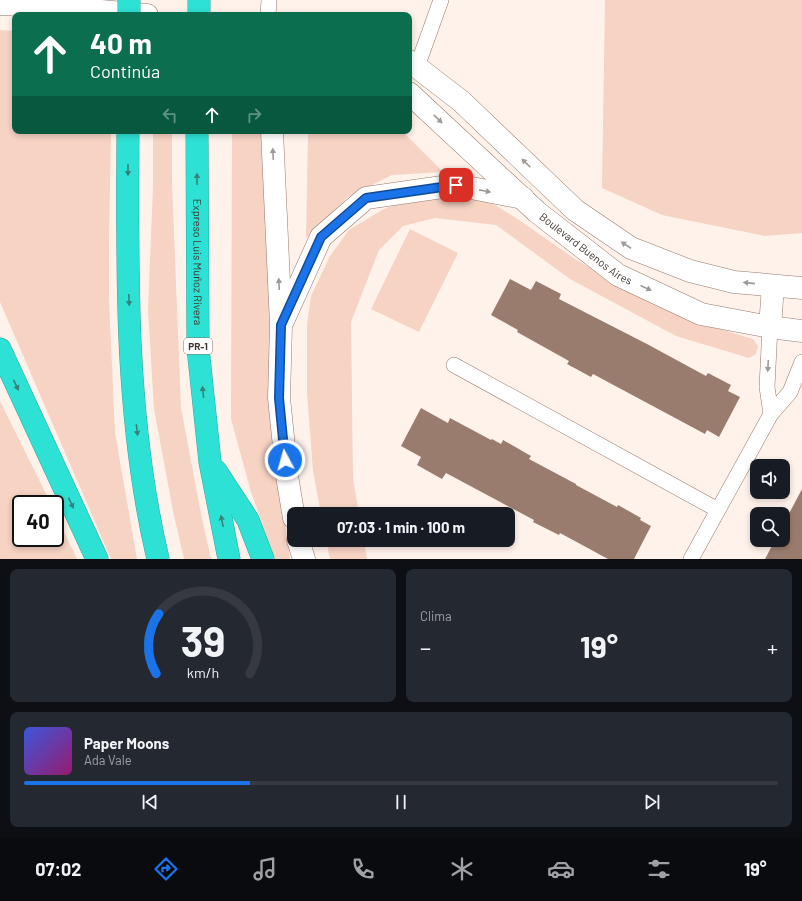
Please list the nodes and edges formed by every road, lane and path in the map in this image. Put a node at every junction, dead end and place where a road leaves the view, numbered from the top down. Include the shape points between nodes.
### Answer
1 (129, 0) edge
2 (199, 0) edge
3 (269, 0) edge
4 (441, 0) edge
5 (44, 3) edge
6 (0, 4) edge
7 (121, 12) edge
8 (129, 12) edge
9 (199, 12) edge
10 (268, 12) edge
11 (413, 64) edge
12 (412, 96) edge
13 (128, 134) edge
14 (197, 134) edge
15 (272, 134) edge
16 (522, 198) junction
17 (773, 286) junction
18 (802, 288) edge
19 (281, 325) junction
20 (770, 327) junction
21 (802, 331) edge
22 (0, 349) edge
23 (802, 362) edge
24 (454, 366) dead end
25 (771, 414) junction
26 (210, 462) junction
27 (292, 507) edge
28 (718, 510) junction
29 (300, 547) edge
30 (97, 559) edge
31 (158, 559) edge
32 (229, 559) edge
33 (263, 559) edge
34 (304, 559) edge
35 (691, 559) edge

1 - 8 highway, bridge
2 - 9 highway
3 - 10 lane
4 - 11 lane
5 - 6 street
5 - 7 street
17 -> 11 street via 734,282 690,271 631,248 575,210 461,101
12 -> 16 street, Boulevard Buenos Aires
13 -> 31 highway via 127,256 133,394 149,519
26 -> 14 highway, Expreso Luis Muñoz Rivera / PR-1 via 198,348
19 -> 15 street
19 -> 16 street via 321,237 366,198 456,185
16 -> 20 street, Boulevard Buenos Aires via 618,275 701,314
17 - 18 street
17 - 20 street
19 - 27 street via 279,398
20 - 21 street, Boulevard Buenos Aires
20 -> 25 lane via 767,387
22 -> 30 highway
23 - 25 lane via 790,392
24 - 28 lane
25 - 28 lane
32 -> 26 highway, Expreso Luis Muñoz Rivera / PR-1
26 - 33 highway via 248,520
28 - 35 lane
29 - 34 street

